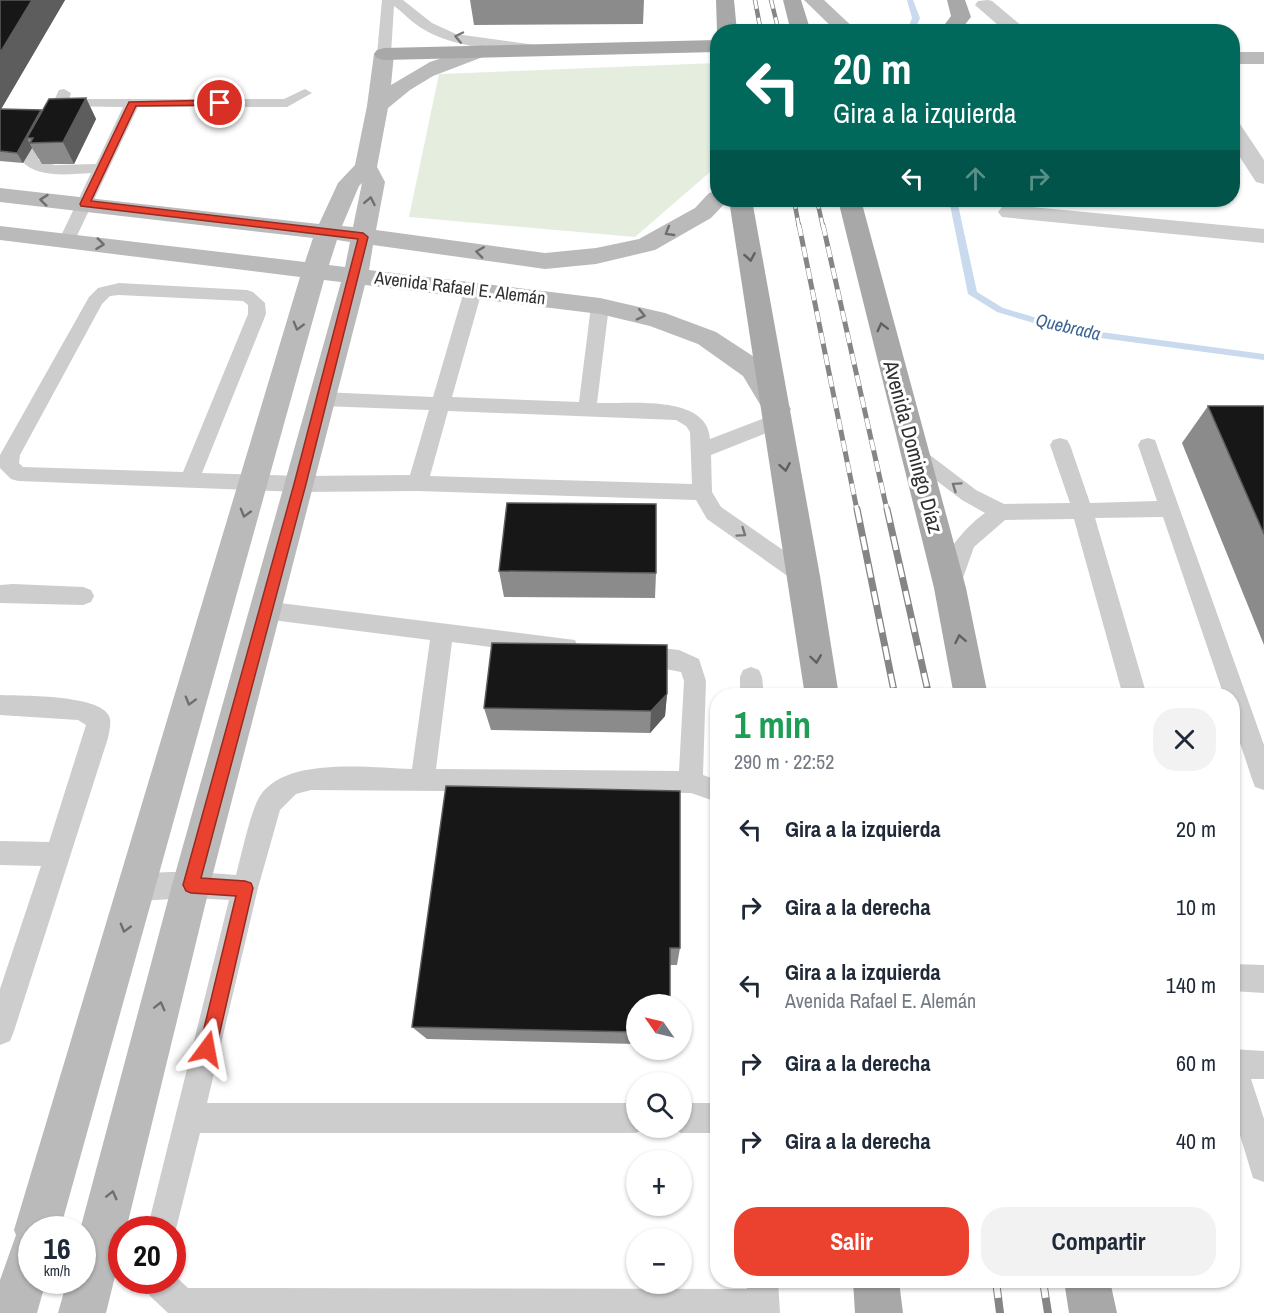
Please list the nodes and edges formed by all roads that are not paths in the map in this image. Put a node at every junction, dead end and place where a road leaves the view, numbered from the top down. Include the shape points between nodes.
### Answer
1 (388, 0) edge
2 (395, 0) edge
3 (724, 0) edge
4 (792, 0) edge
5 (813, 0) edge
6 (956, 0) edge
7 (984, 2) edge
8 (726, 24) edge
9 (799, 24) edge
10 (840, 24) edge
11 (955, 24) edge
12 (990, 24) edge
13 (1008, 24) edge
14 (710, 46) edge
15 (538, 49) junction
16 (481, 51) junction
17 (384, 54) junction
18 (1240, 58) edge
19 (1264, 58) edge
20 (304, 93) dead end
21 (132, 104) junction
22 (378, 106) junction
23 (1240, 141) edge
24 (102, 168) junction
25 (358, 175) junction
26 (1264, 177) edge
27 (0, 195) edge
28 (85, 204) junction
29 (710, 205) edge
30 (741, 207) edge
31 (851, 207) edge
32 (1010, 212) dead end
33 (240, 222) junction
34 (0, 232) edge
35 (327, 233) junction
36 (1264, 236) edge
37 (363, 237) junction
38 (67, 240) junction
39 (314, 270) junction
40 (355, 276) junction
41 (473, 291) junction
42 (600, 306) junction
43 (321, 399) junction
44 (441, 404) junction
45 (587, 410) junction
46 (777, 415) junction
47 (1060, 445) dead end
48 (1148, 445) dead end
49 (700, 451) junction
50 (915, 454) junction
51 (190, 479) junction
52 (254, 481) junction
53 (418, 483) junction
54 (300, 484) junction
55 (702, 492) junction
56 (1170, 508) junction
57 (1082, 509) junction
58 (1001, 512) junction
59 (804, 576) junction
60 (950, 588) junction
61 (0, 594) edge
62 (83, 596) dead end
63 (264, 610) junction
64 (442, 633) junction
65 (584, 649) edge
66 (620, 653) edge
67 (821, 688) edge
68 (969, 688) edge
69 (1133, 688) edge
70 (1232, 688) edge
71 (0, 705) edge
72 (1240, 710) edge
73 (423, 778) junction
74 (1264, 779) edge
75 (691, 782) junction
76 (710, 789) edge
77 (0, 853) edge
78 (57, 854) junction
79 (191, 885) junction
80 (136, 888) junction
81 (245, 888) junction
82 (1240, 978) edge
83 (1264, 979) edge
84 (0, 1030) edge
85 (1240, 1064) edge
86 (1264, 1065) edge
87 (1240, 1089) edge
88 (191, 1118) junction
89 (626, 1118) edge
90 (692, 1118) edge
91 (710, 1118) edge
92 (1264, 1167) edge
93 (42, 1216) edge
94 (166, 1216) edge
95 (877, 1288) edge
96 (1088, 1288) edge
97 (20, 1294) edge
98 (171, 1294) edge
99 (763, 1300) edge
100 (14, 1313) edge
101 (82, 1313) edge
102 (879, 1313) edge
103 (1093, 1313) edge

1 - 17 lane
15 -> 2 lane via 443,34
3 - 8 main road
4 - 9 main road
5 - 10 street
6 - 11 main road via 961,17
7 - 12 street
7 - 13 street
14 - 15 main road
15 - 16 main road
16 - 17 main road
16 - 22 street via 424,70
17 - 22 street
18 - 19 street
20 - 21 lane via 287,103
21 - 24 lane
21 - 24 lane via 62,98 30,161 47,169
22 - 25 street
23 - 26 street
24 - 28 lane
25 - 33 street via 331,200 304,213 272,221
25 - 35 street
37 -> 25 street via 374,182
28 -> 27 street, Avenida Rafael E. Alemán
28 - 33 street, Avenida Rafael E. Alemán
28 - 38 lane
29 -> 37 street, Avenida Rafael E. Alemán via 646,244 596,256 545,261
30 -> 46 main road
50 -> 31 main road, Avenida Domingo Díaz
32 - 36 street
33 - 35 street, Avenida Rafael E. Alemán
34 - 38 street, Avenida Rafael E. Alemán
35 - 37 street, Avenida Rafael E. Alemán
35 - 39 street
37 - 40 street
38 -> 39 street, Avenida Rafael E. Alemán
39 - 40 street, Avenida Rafael E. Alemán
39 -> 52 street
40 - 41 street, Avenida Rafael E. Alemán
40 - 43 street
41 - 42 street, Avenida Rafael E. Alemán
41 - 44 lane
42 - 45 lane
42 -> 46 street, Avenida Rafael E. Alemán via 656,319 707,338 753,369
43 - 44 lane
43 - 54 street
44 - 45 lane
44 - 53 lane
45 - 49 lane via 679,413 693,421 700,431
46 - 49 lane
46 -> 59 main road
47 - 57 lane
48 - 56 lane
49 - 55 lane
58 -> 50 lane via 969,495
50 - 60 main road, Avenida Domingo Díaz
51 - 51 lane via 257,314 256,303 247,296 119,289 104,292 95,301 16,444 9,466 18,474
51 - 52 lane
52 - 54 lane
52 -> 80 street
53 - 54 lane
53 - 55 lane
54 - 63 street
55 -> 59 lane via 714,513
56 - 57 lane
56 - 70 lane
57 - 58 lane
57 - 69 lane
58 - 60 lane via 974,530 956,556
59 -> 67 main road
68 -> 60 main road, Avenida Domingo Díaz
61 - 62 lane
63 - 64 lane
63 - 79 street
64 - 65 lane
64 - 73 lane
66 - 75 lane via 679,660 691,666
71 - 78 lane via 81,710 99,720
72 - 74 lane
73 - 75 lane
73 - 81 lane via 311,779 289,785 269,803
75 - 76 lane
77 - 78 lane
78 - 84 lane
79 - 80 lane
79 - 81 lane
101 -> 79 street
80 -> 93 street
81 - 88 lane
82 - 83 lane
85 - 86 lane
87 - 92 lane
88 - 89 lane
88 - 94 lane
90 - 91 lane
95 - 102 main road
96 - 103 main road
97 - 100 street
98 - 99 lane via 182,1304

